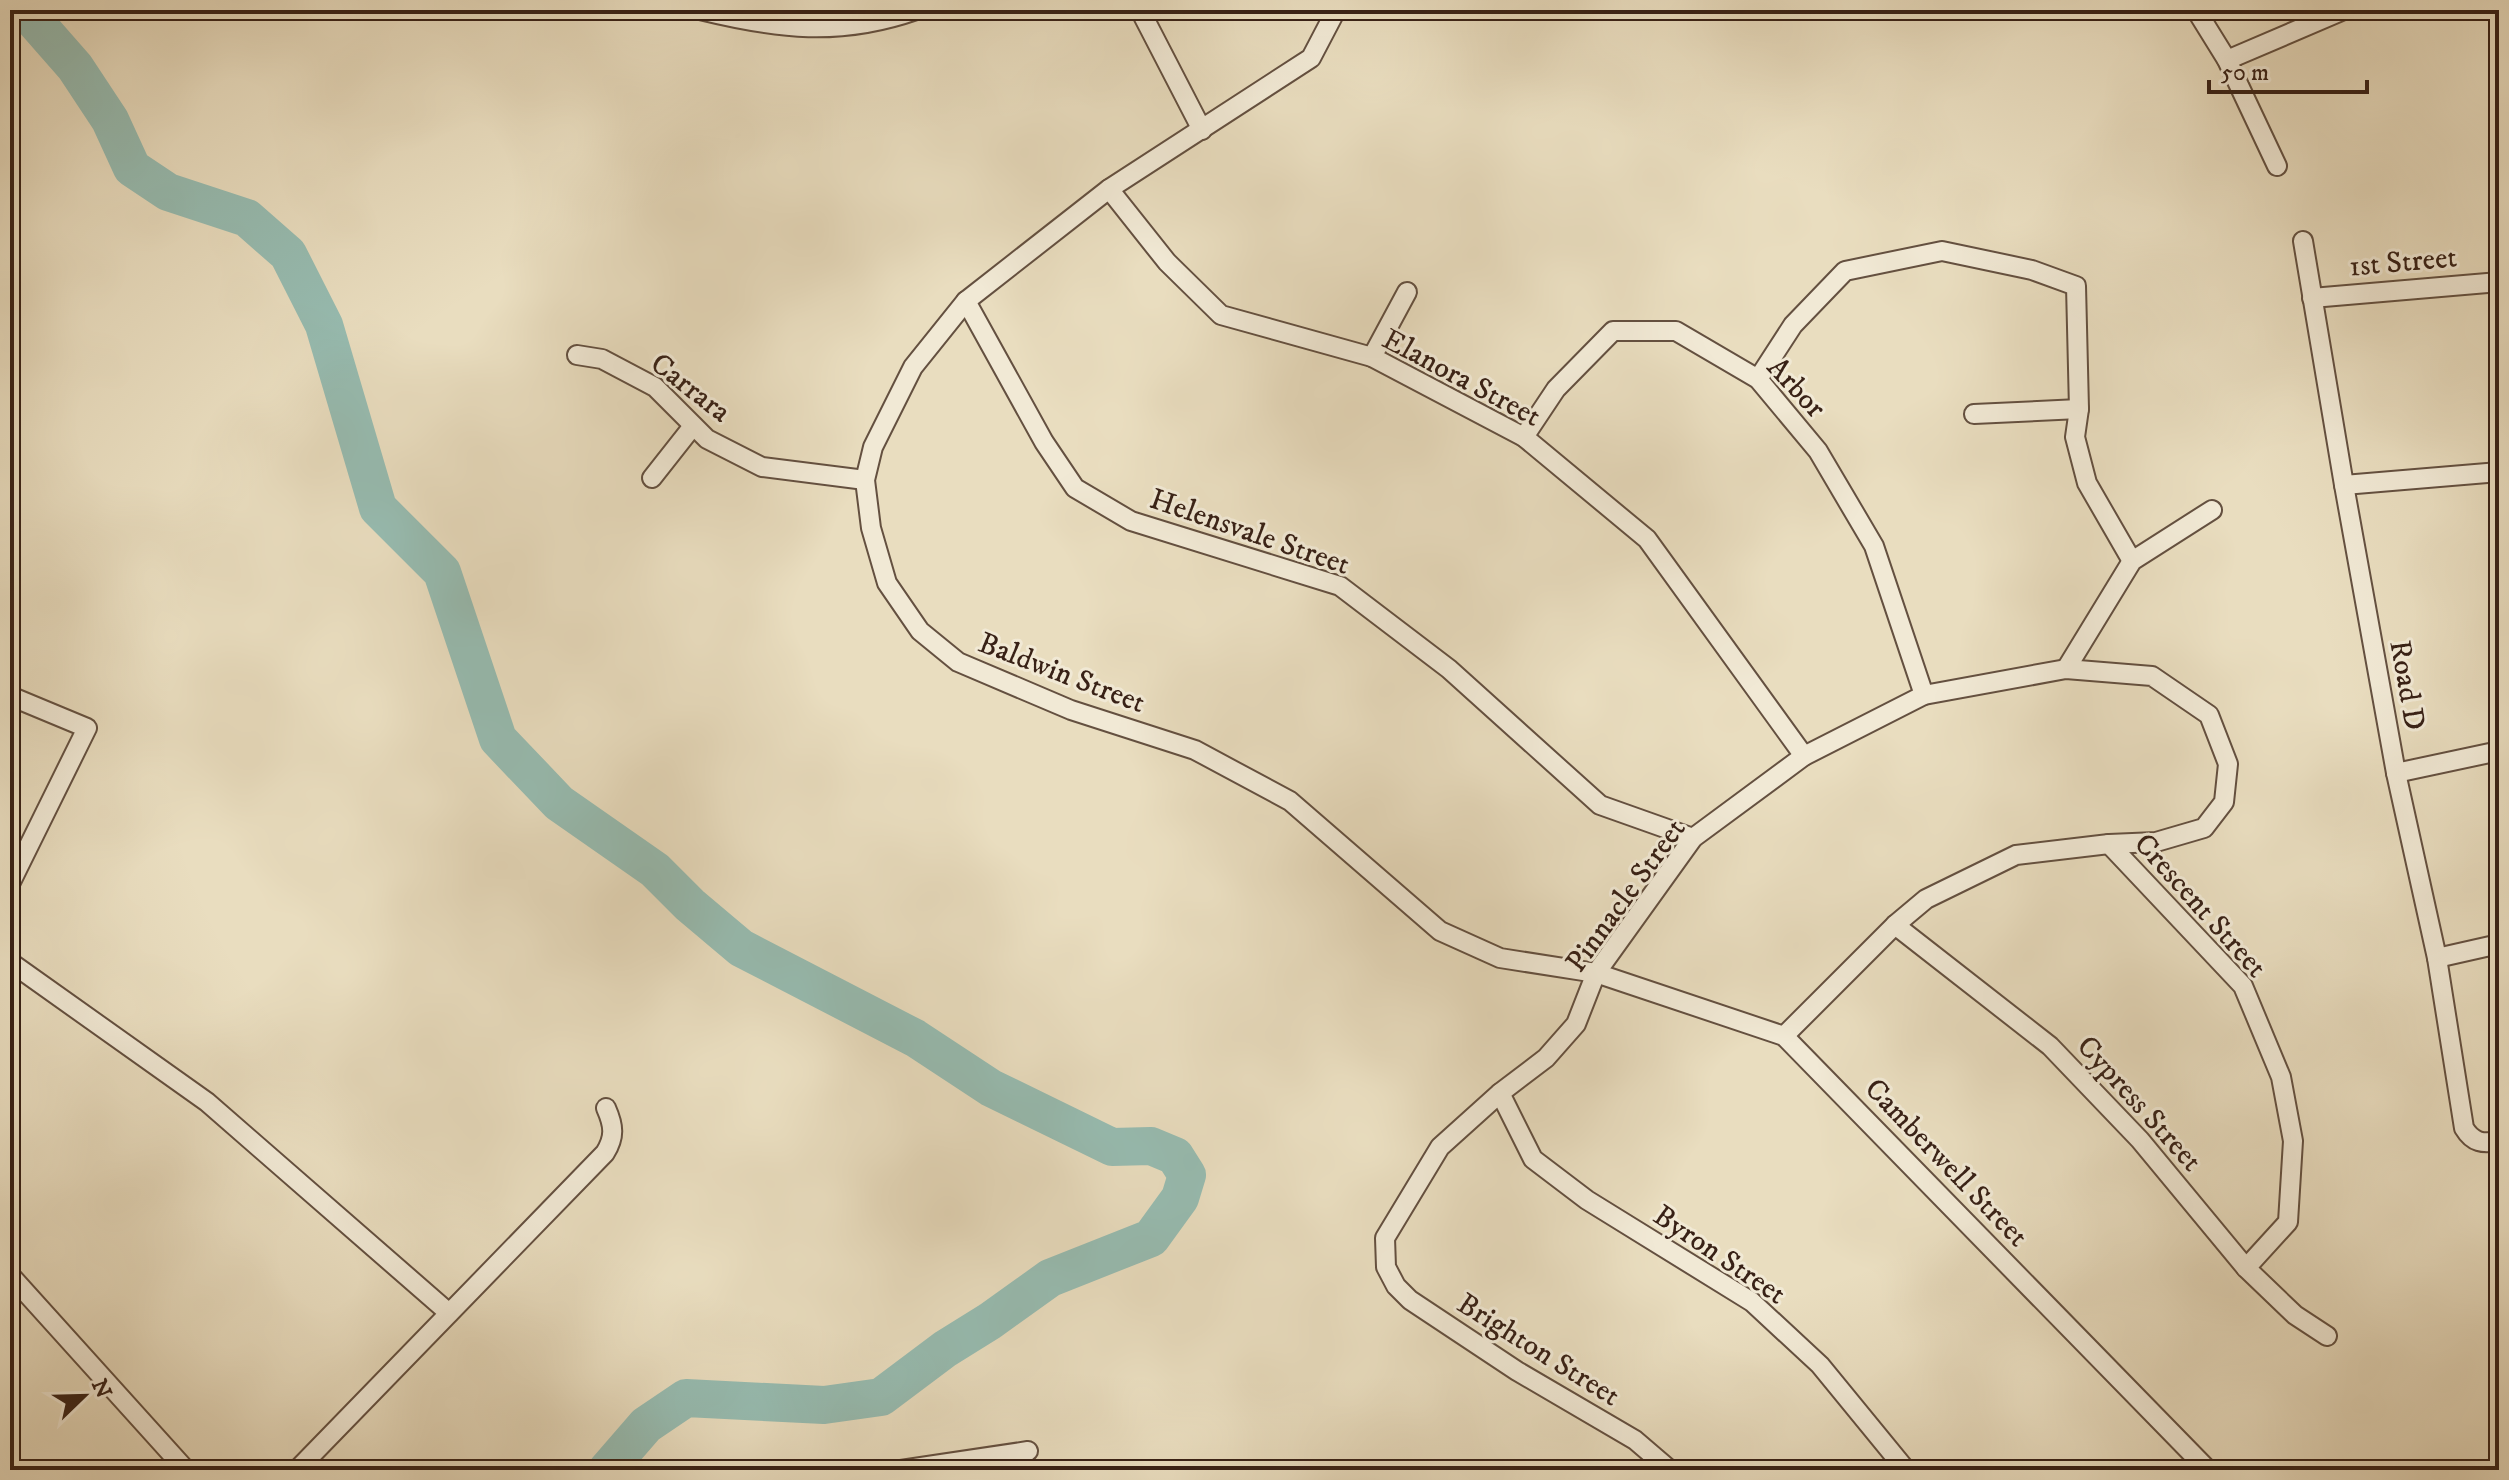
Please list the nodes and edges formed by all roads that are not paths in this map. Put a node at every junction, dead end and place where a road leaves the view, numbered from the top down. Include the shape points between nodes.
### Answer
1 (700, 10) edge
2 (916, 10) edge
3 (1140, 10) edge
4 (1333, 10) edge
5 (2196, 10) edge
6 (2344, 10) edge
7 (2227, 60) junction
8 (1202, 130) junction
9 (2275, 161) dead end
10 (1109, 189) junction
11 (2303, 241) dead end
12 (2499, 282) edge
13 (1407, 292) dead end
14 (2312, 298) junction
15 (966, 301) junction
16 (577, 355) dead end
17 (1372, 357) junction
18 (1758, 379) junction
19 (2079, 409) junction
20 (1974, 414) dead end
21 (693, 426) junction
22 (1524, 437) junction
23 (2499, 472) edge
24 (652, 478) dead end
25 (865, 480) junction
26 (2344, 485) junction
27 (2212, 510) dead end
28 (2132, 561) junction
29 (2066, 669) junction
30 (1924, 695) junction
31 (10, 696) edge
32 (2499, 751) edge
33 (1804, 756) junction
34 (2396, 773) junction
35 (1693, 838) junction
36 (2109, 844) junction
37 (10, 884) edge
38 (1895, 925) junction
39 (2499, 944) edge
40 (2437, 958) junction
41 (10, 962) edge
42 (1596, 973) junction
43 (1784, 1036) junction
44 (1500, 1093) junction
45 (606, 1108) dead end
46 (2499, 1141) edge
47 (1386, 1267) joint
48 (2246, 1268) junction
49 (10, 1275) edge
50 (449, 1313) junction
51 (2327, 1336) dead end
52 (1028, 1451) dead end
53 (186, 1470) edge
54 (297, 1470) edge
55 (901, 1470) edge
56 (1670, 1470) edge
57 (1906, 1470) edge
58 (2208, 1470) edge

1 - 2 street via 754,23 823,29 886,21
3 - 8 street
4 - 8 street, Baldwin Street via 1311,58
5 - 7 street
6 - 7 street
7 - 9 street
8 - 10 street, Baldwin Street
10 - 15 street, Baldwin Street
10 - 17 street, Elanora Street via 1167,262 1221,315
11 - 14 street, Road D
12 - 14 street, 1st Street
13 - 17 street
14 - 26 street, Road D
15 - 25 street, Baldwin Street via 913,367 873,447
15 - 35 street, Helensvale Street via 1075,488 1131,521 1340,586 1449,669 1600,805
16 - 21 street, Carrara via 602,359 655,387
17 - 22 street, Elanora Street
18 - 19 street via 1793,325 1845,271 1942,251 2032,270 2076,286
18 - 22 street, Arbor via 1676,331 1613,331 1556,389
18 - 30 street, Arbor via 1818,451 1874,546
19 - 20 street
19 - 28 street via 2075,437 2087,483
21 - 24 street
21 - 25 street, Carrara via 707,439 762,467
22 - 33 street, Elanora Street via 1647,539
23 - 26 street
25 - 42 street, Baldwin Street via 871,528 887,583 920,631 958,662 1071,710 1195,750 1290,801 1440,931 1500,958
26 - 34 street, Road D
27 - 28 street
28 - 29 street
29 - 30 street, Pinnacle Street
29 - 36 street, Pinnacle Street via 2152,676 2209,715 2228,764 2224,802 2204,828 2156,842
30 - 33 street, Pinnacle Street
31 - 37 street via 87,728
32 - 34 street
33 - 35 street, Pinnacle Street
34 - 40 street, Road D
35 - 42 street, Pinnacle Street
36 - 38 street, Pinnacle Street via 2016,855 1926,899
36 - 48 street, Crescent Street via 2243,986 2281,1077 2293,1141 2288,1222
38 - 43 street, Pinnacle Street
38 - 48 street, Cypress Street via 2050,1046 2140,1140
39 - 40 street
40 - 46 street, Road D via 2464,1128 2485,1144
41 - 50 street via 207,1102
42 - 43 street, Camberwell Street
42 - 44 street, Pinnacle Street via 1576,1024 1546,1058
43 - 58 street, Camberwell Street
44 - 47 street, Pinnacle Street via 1440,1147 1385,1238
44 - 57 street, Byron Street via 1533,1159 1587,1200 1752,1302 1820,1365
45 - 50 street via 614,1130 605,1153
47 - 56 street, Brighton Street via 1410,1300 1635,1440
48 - 51 street, Cypress Street via 2295,1315
49 - 53 street
50 - 54 street
52 - 55 street

